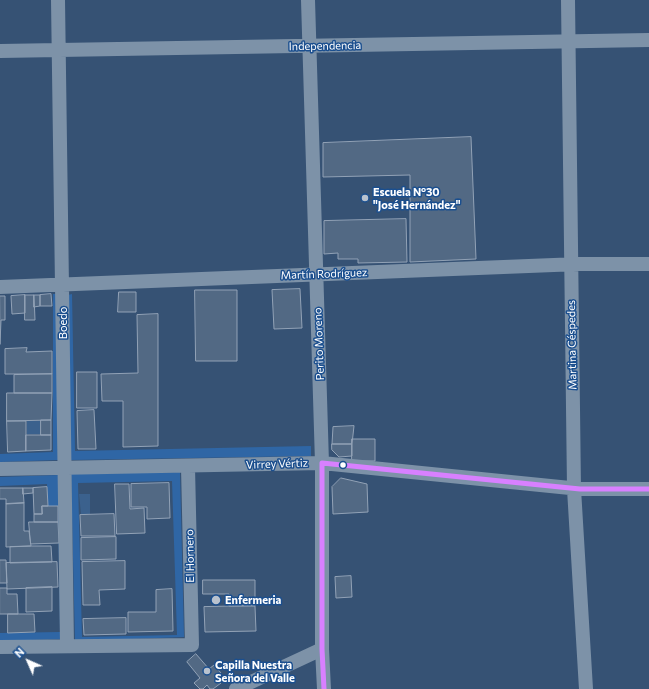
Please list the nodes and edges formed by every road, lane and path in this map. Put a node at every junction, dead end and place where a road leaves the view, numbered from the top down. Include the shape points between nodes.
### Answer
1 (58, 0) edge
2 (308, 0) edge
3 (568, 0) edge
4 (649, 40) edge
5 (569, 42) junction
6 (309, 47) junction
7 (59, 50) junction
8 (0, 51) edge
9 (649, 264) edge
10 (571, 265) junction
11 (317, 274) junction
12 (63, 285) junction
13 (0, 287) edge
14 (322, 463) junction
15 (188, 466) junction
16 (63, 468) junction
17 (0, 469) edge
18 (574, 489) junction
19 (649, 489) edge
20 (67, 645) junction
21 (0, 647) edge
22 (322, 649) junction
23 (236, 689) edge
24 (324, 689) edge
25 (586, 689) edge

1 - 7 street, Boedo
2 - 6 street, Perito Moreno
3 - 5 street, Martina Céspedes
4 - 5 street, Independencia
5 - 6 street, Independencia
5 - 10 street, Martina Céspedes
6 - 7 street, Independencia
6 - 11 street, Perito Moreno
7 - 8 street, Independencia
7 - 12 street, Boedo
9 - 10 street, Martín Rodríguez
10 - 11 street, Martín Rodríguez
10 - 18 street, Martina Céspedes
11 - 12 street, Martín Rodríguez
11 - 14 street, Perito Moreno
12 - 13 street, Martín Rodríguez
12 - 16 street, Boedo
14 - 15 street, Virrey Vértiz
14 - 18 street, Virrey Vértiz
14 - 22 street, Perito Moreno
15 - 16 street, Virrey Vértiz
15 - 20 street, El Hornero via 192,644
16 - 17 street, Virrey Vértiz
16 - 20 street, Boedo
18 - 19 street, Virrey Vértiz
18 - 25 street, Martina Céspedes
20 - 21 street
22 - 23 street
22 - 24 street, Perito Moreno

